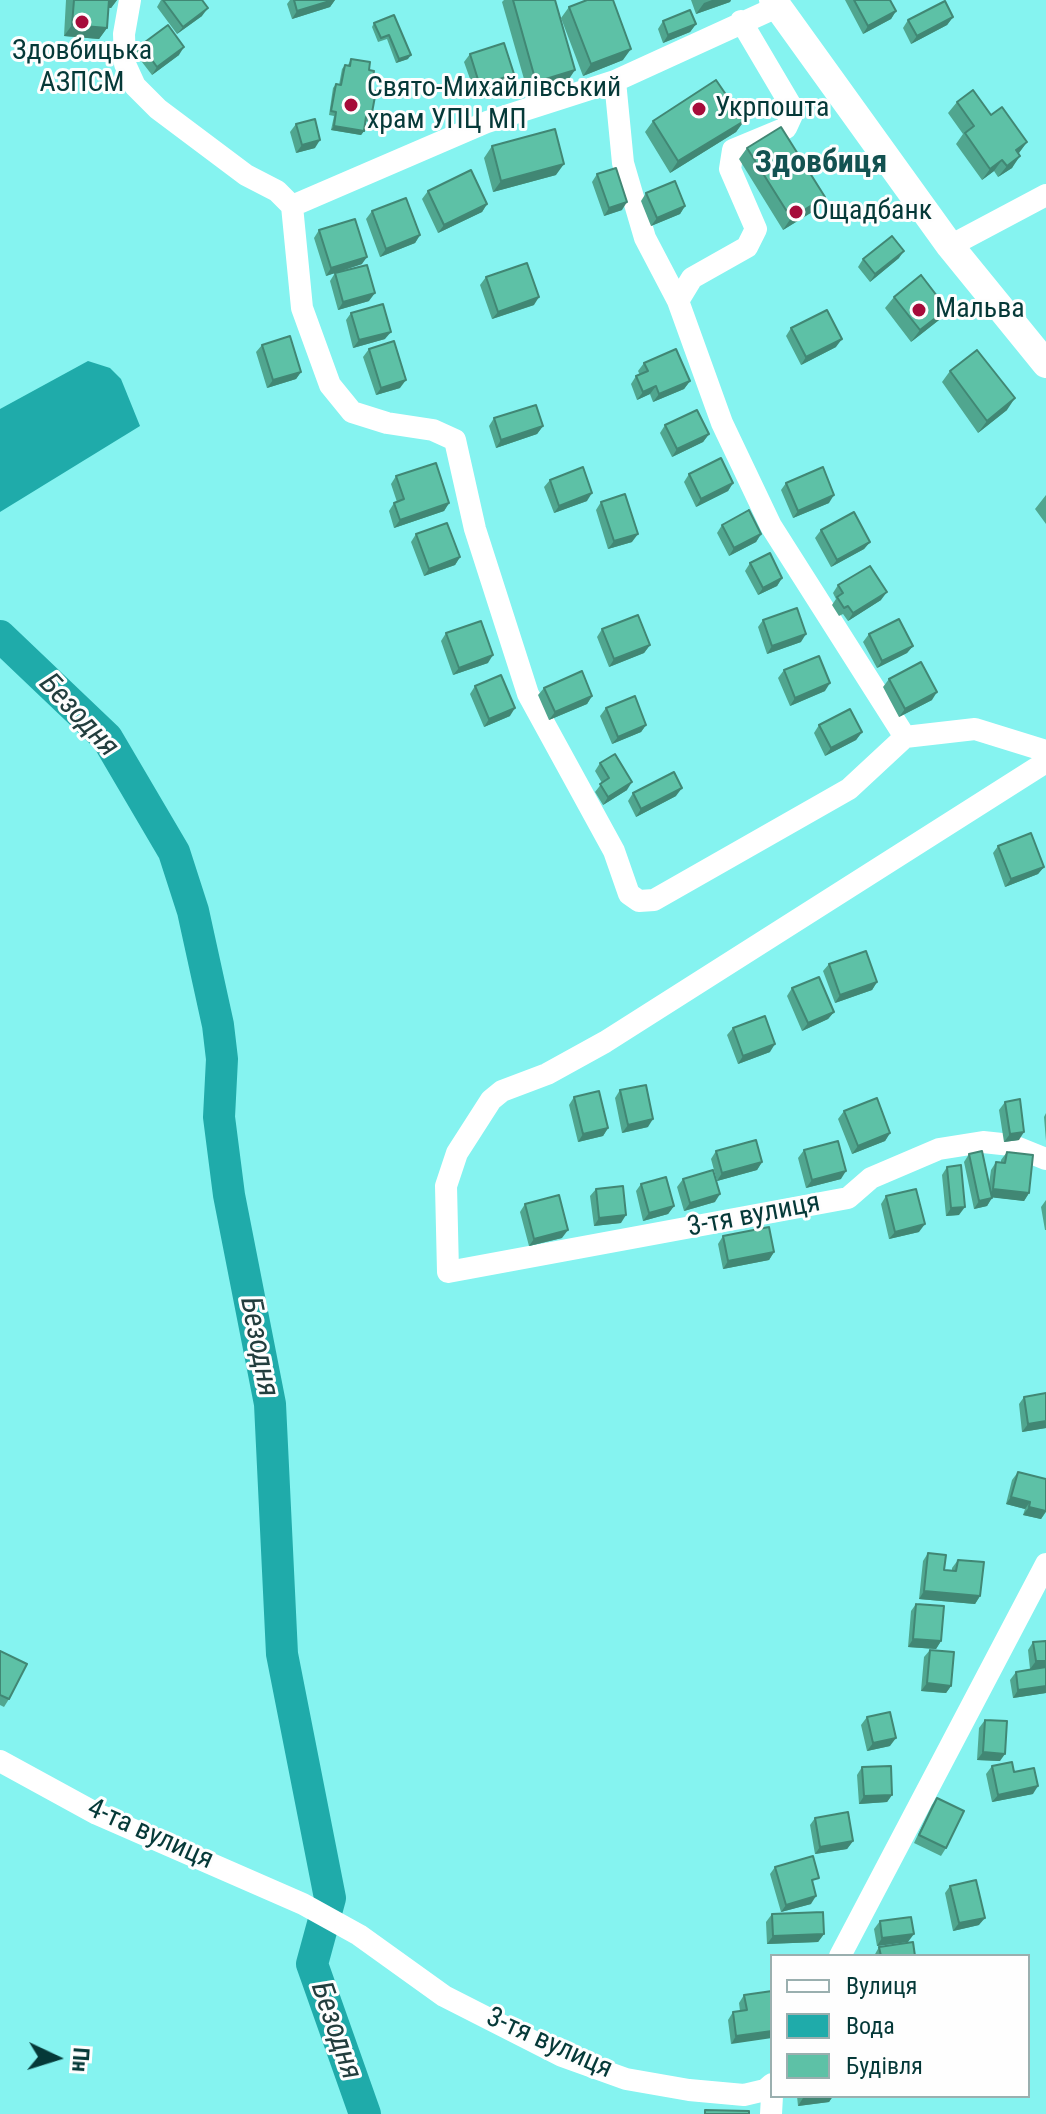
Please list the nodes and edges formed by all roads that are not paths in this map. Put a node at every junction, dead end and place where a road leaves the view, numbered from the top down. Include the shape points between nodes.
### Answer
1 (130, 0) edge
2 (775, 3) edge
3 (741, 21) junction
4 (615, 81) junction
5 (1046, 195) edge
6 (292, 206) junction
7 (950, 246) junction
8 (678, 301) junction
9 (1046, 364) edge
10 (905, 737) junction
11 (1046, 751) edge
12 (1046, 762) edge
13 (1046, 1159) edge
14 (1046, 1564) edge
15 (0, 1761) edge
16 (346, 1929) joint
17 (841, 1954) edge
18 (770, 2086) edge

1 - 6 street via 125,64 135,86 158,109
2 - 3 street
2 - 7 main road
3 - 4 street
3 - 8 street via 792,115 786,128 733,150 730,169 756,229 747,247 692,278
4 - 6 street via 487,122
4 - 8 street via 623,163 645,238
5 - 7 street
6 - 10 street via 302,308 330,385 352,412 455,440 475,529 528,694 614,851 629,894 639,901 654,900 849,789
7 - 9 main road
8 - 10 street via 722,423 771,526
10 - 11 street via 975,729
12 - 13 street, 3-тя вулиця via 605,1042 491,1100 457,1153 446,1186 448,1272 848,1198 871,1178 939,1149 983,1142 1011,1145
14 - 17 street
15 - 16 street, 4-та вулиця via 97,1814 303,1904
16 - 18 street, 3-тя вулиця via 444,1996 562,2056 626,2079 689,2090 744,2095

